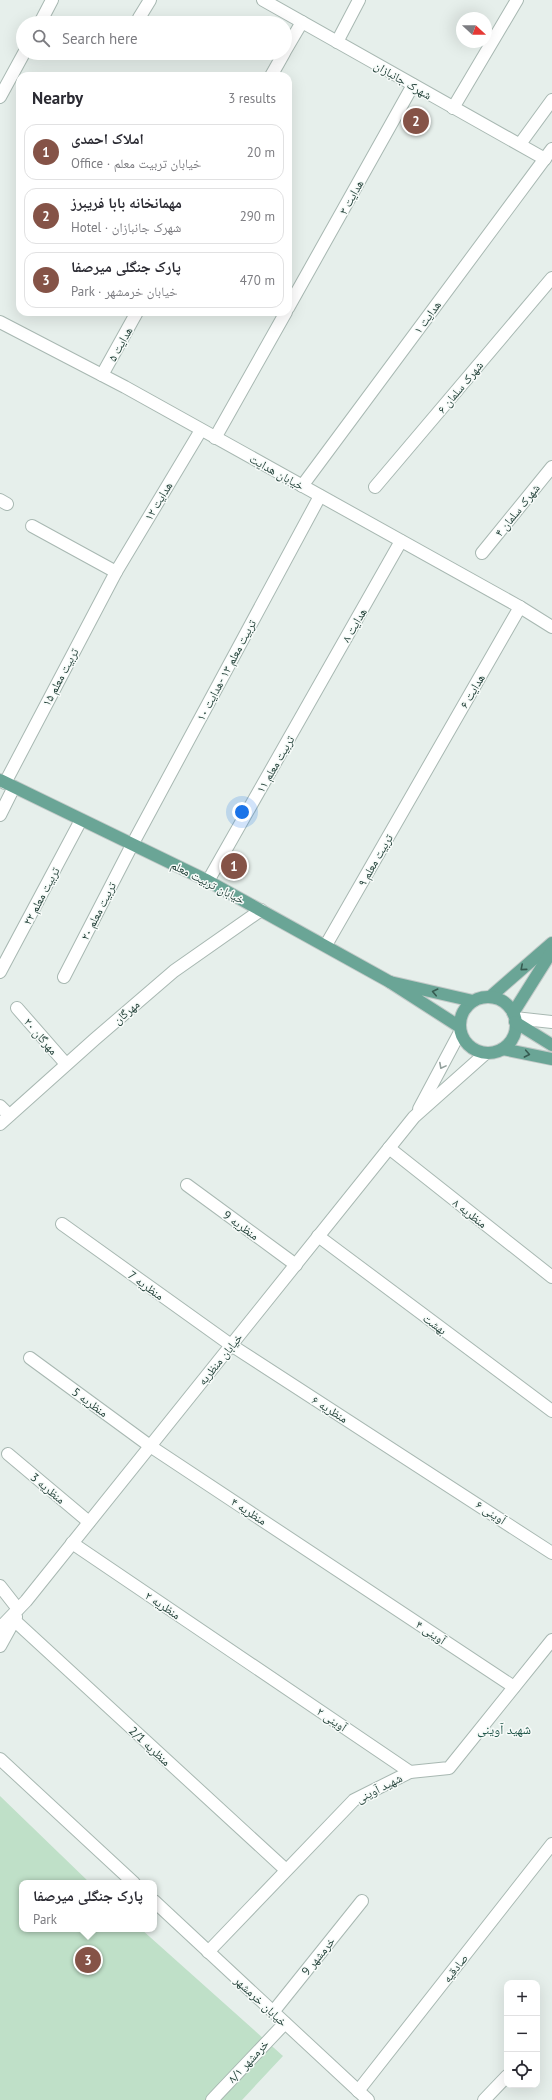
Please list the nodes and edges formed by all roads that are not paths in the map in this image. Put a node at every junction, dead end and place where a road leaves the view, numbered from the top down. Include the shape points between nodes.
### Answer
1 (52, 0) edge
2 (150, 0) edge
3 (359, 0) edge
4 (517, 0) edge
5 (270, 2) edge
6 (44, 16) edge
7 (140, 16) edge
8 (302, 22) junction
9 (292, 40) edge
10 (337, 42) junction
11 (20, 60) edge
12 (280, 60) edge
13 (273, 72) edge
14 (413, 85) junction
15 (0, 97) edge
16 (552, 100) edge
17 (453, 108) junction
18 (520, 144) junction
19 (552, 149) edge
20 (544, 159) junction
21 (550, 286) edge
22 (292, 301) edge
23 (135, 316) edge
24 (284, 316) edge
25 (0, 322) edge
26 (102, 375) junction
27 (201, 430) junction
28 (215, 438) junction
29 (552, 467) edge
30 (302, 486) junction
31 (375, 487) dead end
32 (320, 496) junction
33 (32, 526) dead end
34 (401, 541) junction
35 (482, 553) dead end
36 (116, 572) junction
37 (520, 607) junction
38 (552, 627) edge
39 (306, 709) joint
40 (424, 774) joint
41 (6, 783) edge
42 (0, 815) edge
43 (81, 820) junction
44 (132, 845) junction
45 (208, 881) junction
46 (261, 910) junction
47 (552, 942) edge
48 (326, 945) junction
49 (552, 951) edge
50 (0, 972) edge
51 (64, 977) dead end
52 (390, 982) junction
53 (490, 997) junction
54 (473, 1001) junction
55 (17, 1008) dead end
56 (515, 1018) junction
57 (552, 1022) edge
58 (460, 1030) junction
59 (552, 1045) edge
60 (503, 1049) junction
61 (486, 1053) junction
62 (552, 1059) edge
63 (66, 1064) junction
64 (0, 1106) edge
65 (414, 1117) junction
66 (5, 1120) edge
67 (389, 1148) junction
68 (187, 1185) dead end
69 (62, 1224) dead end
70 (318, 1236) junction
71 (296, 1264) junction
72 (552, 1277) edge
73 (231, 1345) junction
74 (30, 1358) dead end
75 (552, 1411) edge
76 (150, 1446) junction
77 (8, 1454) dead end
78 (429, 1472) joint
79 (89, 1522) junction
80 (72, 1543) junction
81 (552, 1553) edge
82 (348, 1577) joint
83 (0, 1586) edge
84 (19, 1610) junction
85 (0, 1628) edge
86 (552, 1640) edge
87 (0, 1646) edge
88 (254, 1667) joint
89 (514, 1687) junction
90 (0, 1759) edge
91 (410, 1772) junction
92 (552, 1844) edge
93 (286, 1870) junction
94 (131, 1880) edge
95 (362, 1901) dead end
96 (157, 1905) edge
97 (208, 1952) junction
98 (273, 2012) junction
99 (285, 2023) junction
100 (504, 2079) edge
101 (358, 2091) junction
102 (212, 2100) edge
103 (368, 2100) edge
104 (484, 2100) edge

1 - 6 street
2 - 7 street
3 - 10 street
4 - 17 street
5 - 8 street, شهرک جانبازان
8 - 9 street
8 - 10 street, شهرک جانبازان
10 - 14 street, شهرک جانبازان
11 - 15 street
12 - 13 street
14 - 17 street, شهرک جانبازان
14 - 22 street, هدایت ۳
16 - 18 street
17 - 18 street, شهرک جانبازان
18 - 20 street, شهرک جانبازان
19 - 20 street, هدایت ۱
20 - 30 street, هدایت ۱
21 - 31 street, شهرک سلمان ۶
23 - 26 street, هدایت ۵
24 - 28 street
25 - 26 street, خیابان هدایت
26 - 27 street, خیابان هدایت
27 - 28 street, خیابان هدایت
27 - 36 street, هدایت ۱۲
28 - 30 street, خیابان هدایت
29 - 35 street, شهرک سلمان ۴
30 - 32 street, خیابان هدایت
32 - 34 street, خیابان هدایت
32 - 44 street, تربیت معلم ۱۳ -هدایت ۱۰
33 - 36 street
34 - 37 street, خیابان هدایت
34 - 39 street, هدایت ۸
36 - 41 street, تربیت معلم ۱۵
37 - 38 street, خیابان هدایت
37 - 40 street, هدایت ۶
39 - 45 street, تربیت معلم ۱۱
40 - 48 street, تربیت معلم ۹
41 - 42 street, تربیت معلم ۱۵
41 - 43 main road, خیابان تربیت معلم
43 - 44 main road, خیابان تربیت معلم
43 - 50 street, تربیت معلم ۲۲
44 - 45 main road, خیابان تربیت معلم
44 - 51 street, تربیت معلم ۲۰
45 - 46 main road, خیابان تربیت معلم
46 - 48 main road, خیابان تربیت معلم
46 - 63 street, مهرگان via 174,971
47 -> 53 main road
48 - 52 main road, خیابان تربیت معلم
49 - 56 main road
54 -> 52 main road
52 - 58 main road
53 - 54 main road
53 - 56 main road via 506,1003
54 - 58 main road via 462,1014
55 - 63 street, مهرگان ۲۰
56 - 57 street
56 - 59 main road
56 - 60 main road via 514,1036
58 - 61 main road via 469,1046
58 -> 65 street
60 - 61 main road
60 -> 62 main road
61 - 65 street
63 - 66 street, مهرگان
64 - 66 street
65 - 67 street, خیابان منظریه
67 - 70 street, خیابان منظریه
67 - 72 street, منظریه ۸
68 - 71 street, منظریه 9
69 - 73 street, منظریه 7
70 - 71 street, خیابان منظریه
70 - 75 street, بهشت
71 - 73 street, خیابان منظریه
73 - 76 street, خیابان منظریه
73 - 78 street, منظریه ۶
74 - 76 street, منظریه 5
76 - 79 street, خیابان منظریه
76 - 82 street, منظریه ۴
77 - 79 street, منظریه 3
78 - 81 street, آوینی ۶
79 - 80 street, خیابان منظریه
80 - 84 street, خیابان منظریه
80 - 88 street, منظریه ۲
82 - 89 street, آوینی ۴
83 - 84 street, منظریه 2/1
84 - 85 street
84 - 87 street
84 - 93 street, منظریه 2/1
86 - 89 street, شهید آوینی
88 - 91 street, آوینی ۲
89 - 91 street, شهید آوینی via 450,1768
90 - 94 street
91 - 93 street, شهید آوینی via 354,1800
92 - 101 street, صادقیه
93 - 97 street, شهید آوینی
95 - 98 street, خرمشهر 9
96 - 97 street, خیابان خرمشهر
97 - 98 street, خیابان خرمشهر
98 - 99 street, خیابان خرمشهر
99 - 101 street, خیابان خرمشهر
99 - 102 street, خرمشهر ۸/۱
100 - 104 street
101 - 103 street, خیابان خرمشهر

